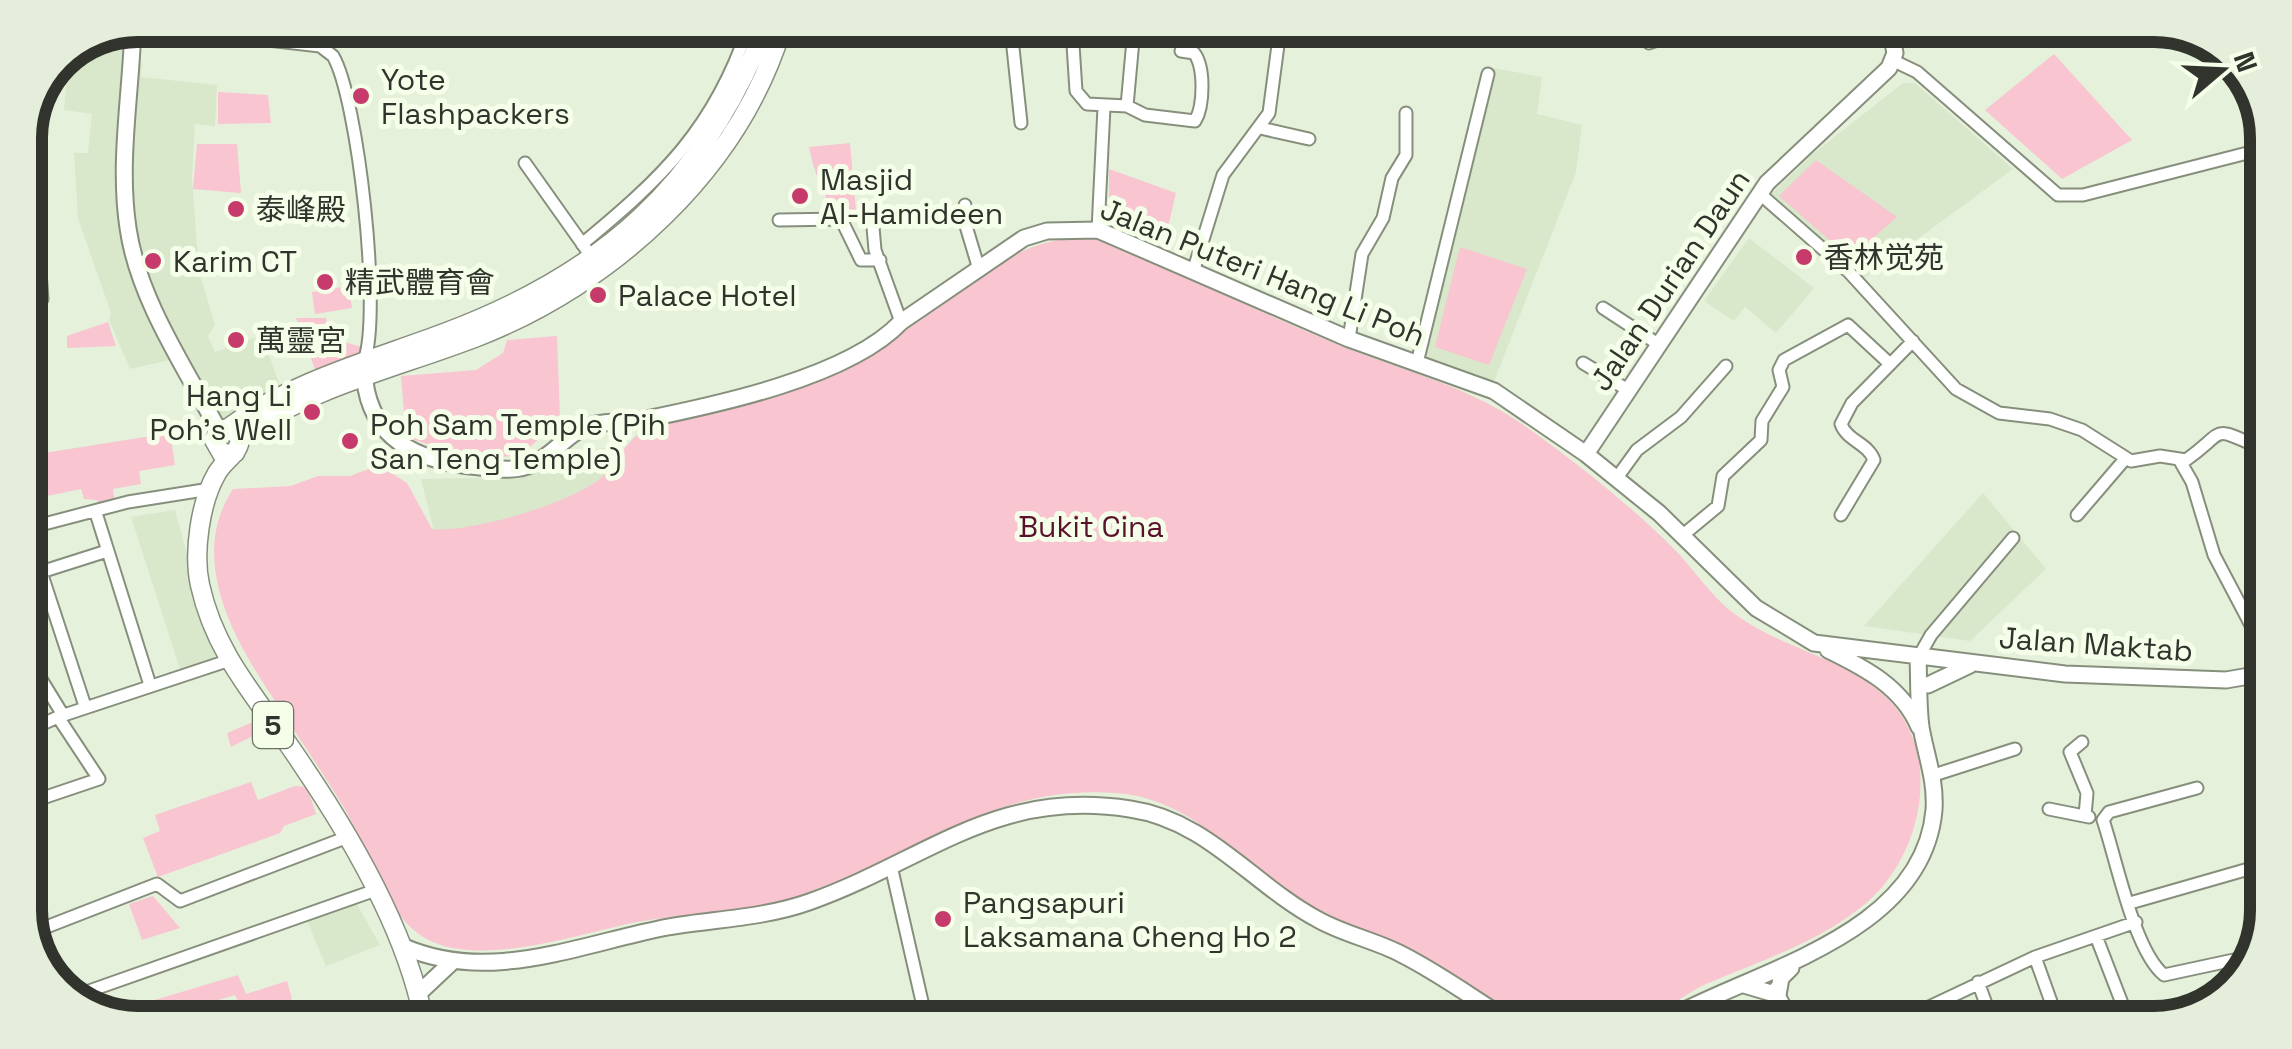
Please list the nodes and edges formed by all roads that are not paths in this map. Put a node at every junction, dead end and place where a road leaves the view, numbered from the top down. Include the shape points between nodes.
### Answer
1 (135, 42) edge
2 (283, 42) edge
3 (743, 42) edge
4 (759, 42) edge
5 (776, 42) edge
6 (1012, 42) edge
7 (1073, 42) edge
8 (1133, 42) edge
9 (1279, 42) edge
10 (1652, 42) edge
11 (1892, 42) edge
12 (1649, 43) dead end
13 (1181, 51) dead end
14 (1894, 61) junction
15 (1488, 74) dead end
16 (1126, 106) junction
17 (1104, 107) junction
18 (1406, 113) dead end
19 (1020, 123) dead end
20 (1260, 128) junction
21 (1308, 139) dead end
22 (2249, 152) edge
23 (525, 163) dead end
24 (1758, 193) junction
25 (965, 205) dead end
26 (872, 216) dead end
27 (779, 220) dead end
28 (1098, 230) junction
29 (590, 257) junction
30 (880, 260) junction
31 (978, 266) junction
32 (1192, 272) junction
33 (1603, 308) dead end
34 (901, 322) junction
35 (1349, 339) junction
36 (1913, 340) junction
37 (1658, 344) junction
38 (1417, 363) junction
39 (1583, 363) dead end
40 (1890, 364) junction
41 (1726, 366) dead end
42 (364, 369) junction
43 (342, 384) junction
44 (1628, 390) junction
45 (370, 406) junction
46 (228, 439) junction
47 (2249, 443) edge
48 (1586, 454) junction
49 (2125, 459) junction
50 (2180, 461) junction
51 (1616, 479) junction
52 (213, 481) junction
53 (96, 513) junction
54 (1841, 515) dead end
55 (2077, 515) dead end
56 (43, 526) edge
57 (1683, 535) junction
58 (2013, 538) dead end
59 (106, 550) junction
60 (43, 571) edge
61 (43, 578) edge
62 (2250, 623) edge
63 (1814, 643) junction
64 (1924, 655) junction
65 (227, 661) junction
66 (1974, 663) junction
67 (2250, 676) edge
68 (43, 685) edge
69 (150, 685) junction
70 (1928, 685) junction
71 (85, 706) junction
72 (60, 716) junction
73 (43, 724) edge
74 (2082, 742) dead end
75 (1926, 744) junction
76 (2015, 749) dead end
77 (1934, 775) junction
78 (2196, 788) dead end
79 (43, 798) edge
80 (2049, 809) dead end
81 (2085, 816) junction
82 (2103, 820) junction
83 (345, 838) junction
84 (891, 866) junction
85 (2250, 869) edge
86 (373, 891) junction
87 (2130, 903) junction
88 (2136, 922) junction
89 (44, 927) edge
90 (2096, 936) junction
91 (402, 946) junction
92 (2035, 957) junction
93 (2236, 960) edge
94 (451, 963) junction
95 (1794, 964) junction
96 (1770, 974) junction
97 (1978, 982) junction
98 (1744, 986) junction
99 (87, 992) edge
100 (418, 994) junction
101 (1778, 995) junction
102 (421, 1006) edge
103 (923, 1006) edge
104 (1486, 1006) edge
105 (1689, 1006) edge
106 (1785, 1006) edge
107 (1930, 1006) edge
108 (1987, 1006) edge
109 (2053, 1006) edge
110 (2123, 1006) edge

1 - 46 street via 124,171 128,232 151,298
2 - 42 street via 320,46 332,56 355,151 370,271
3 - 29 street via 696,136
4 - 29 main road via 696,159 641,218
5 - 29 main road via 743,118 708,168 628,249
6 - 19 street
7 - 17 street via 1076,91 1087,104
8 - 16 street
9 - 20 street via 1275,88
10 - 12 street
11 - 14 street
13 - 16 street via 1194,53 1200,64 1198,119
14 - 22 street via 1917,72 2058,195
14 - 24 street, Jalan Durian Daun
15 - 38 street
16 - 17 street
17 - 28 street
18 - 35 street via 1406,156 1362,254
20 - 21 street
20 - 32 street via 1223,175
23 - 29 street
24 - 36 street via 1848,271
24 - 37 street, Jalan Durian Daun
25 - 31 street
26 - 30 street
27 - 30 street via 841,219 861,260
28 - 31 street, Jalan Puteri Hang Li Poh via 1047,231
28 - 32 street, Jalan Puteri Hang Li Poh
29 - 42 main road via 521,302
30 - 34 street
31 - 34 street, Jalan Puteri Hang Li Poh
32 - 35 street, Jalan Puteri Hang Li Poh
33 - 37 street
34 - 45 street, Jalan Puteri Hang Li Poh via 886,338 843,360 708,404 583,428 535,463 509,470 412,453 386,436
35 - 38 street, Jalan Puteri Hang Li Poh
36 - 40 street
36 - 49 street via 1956,389 1999,413 2082,430
37 - 44 street, Jalan Durian Daun
38 - 48 street, Jalan Puteri Hang Li Poh via 1494,392
39 - 44 street
40 - 54 street via 1852,403 1842,424 1874,460
40 - 57 street via 1848,325 1784,360 1778,370 1784,387 1762,421 1760,440 1723,476 1718,506
41 - 51 street via 1681,417 1637,450
42 - 43 main road
42 - 45 street, Jalan Puteri Hang Li Poh
42 - 46 main road via 289,391
43 - 45 street
43 - 46 main road
44 - 48 street, Jalan Durian Daun
46 - 52 main road
47 - 50 street via 2216,433
48 - 51 street, Jalan Puteri Hang Li Poh
49 - 50 street
49 - 55 street
50 - 62 street via 2214,555
51 - 57 street, Jalan Puteri Hang Li Poh
52 - 53 street
52 - 65 main road, 5 via 197,562
53 - 56 street
53 - 59 street
57 - 63 street, Jalan Puteri Hang Li Poh via 1756,608
58 - 64 street via 1931,635
59 - 60 street
59 - 69 street
61 - 71 street
63 - 64 street, Jalan Puteri Hang Li Poh
63 - 75 street via 1894,690
64 - 66 street, Jalan Maktab
64 - 70 street
64 - 75 street
65 - 69 street
65 - 83 main road, 5 via 299,758
66 - 67 street, Jalan Maktab via 2142,677
66 - 70 street
68 - 72 street
69 - 71 street
70 - 75 street
71 - 72 street
72 - 73 street
72 - 79 street via 99,779
74 - 81 street via 2070,752 2087,793
75 - 77 street
76 - 77 street
77 - 95 street via 1931,823 1909,873 1844,935
78 - 82 street via 2109,812
80 - 81 street
81 - 82 street
82 - 87 street
83 - 86 main road, 5
83 - 89 street via 180,901 157,884
84 - 94 street via 786,909 510,962
84 - 103 street
84 - 104 street via 1011,812 1078,804 1134,809 1196,831 1296,907 1398,952
85 - 87 street
86 - 91 main road, 5
86 - 99 street
87 - 88 street
88 - 90 street
88 - 93 street via 2164,975
90 - 92 street
90 - 110 street
91 - 94 street
91 - 100 main road, 5
92 - 97 street
92 - 109 street
94 - 100 street
95 - 96 street
95 - 101 street
96 - 98 street
96 - 101 street
97 - 107 street
97 - 108 street
98 - 101 street
98 - 105 street
100 - 102 main road, 5
101 - 106 street

